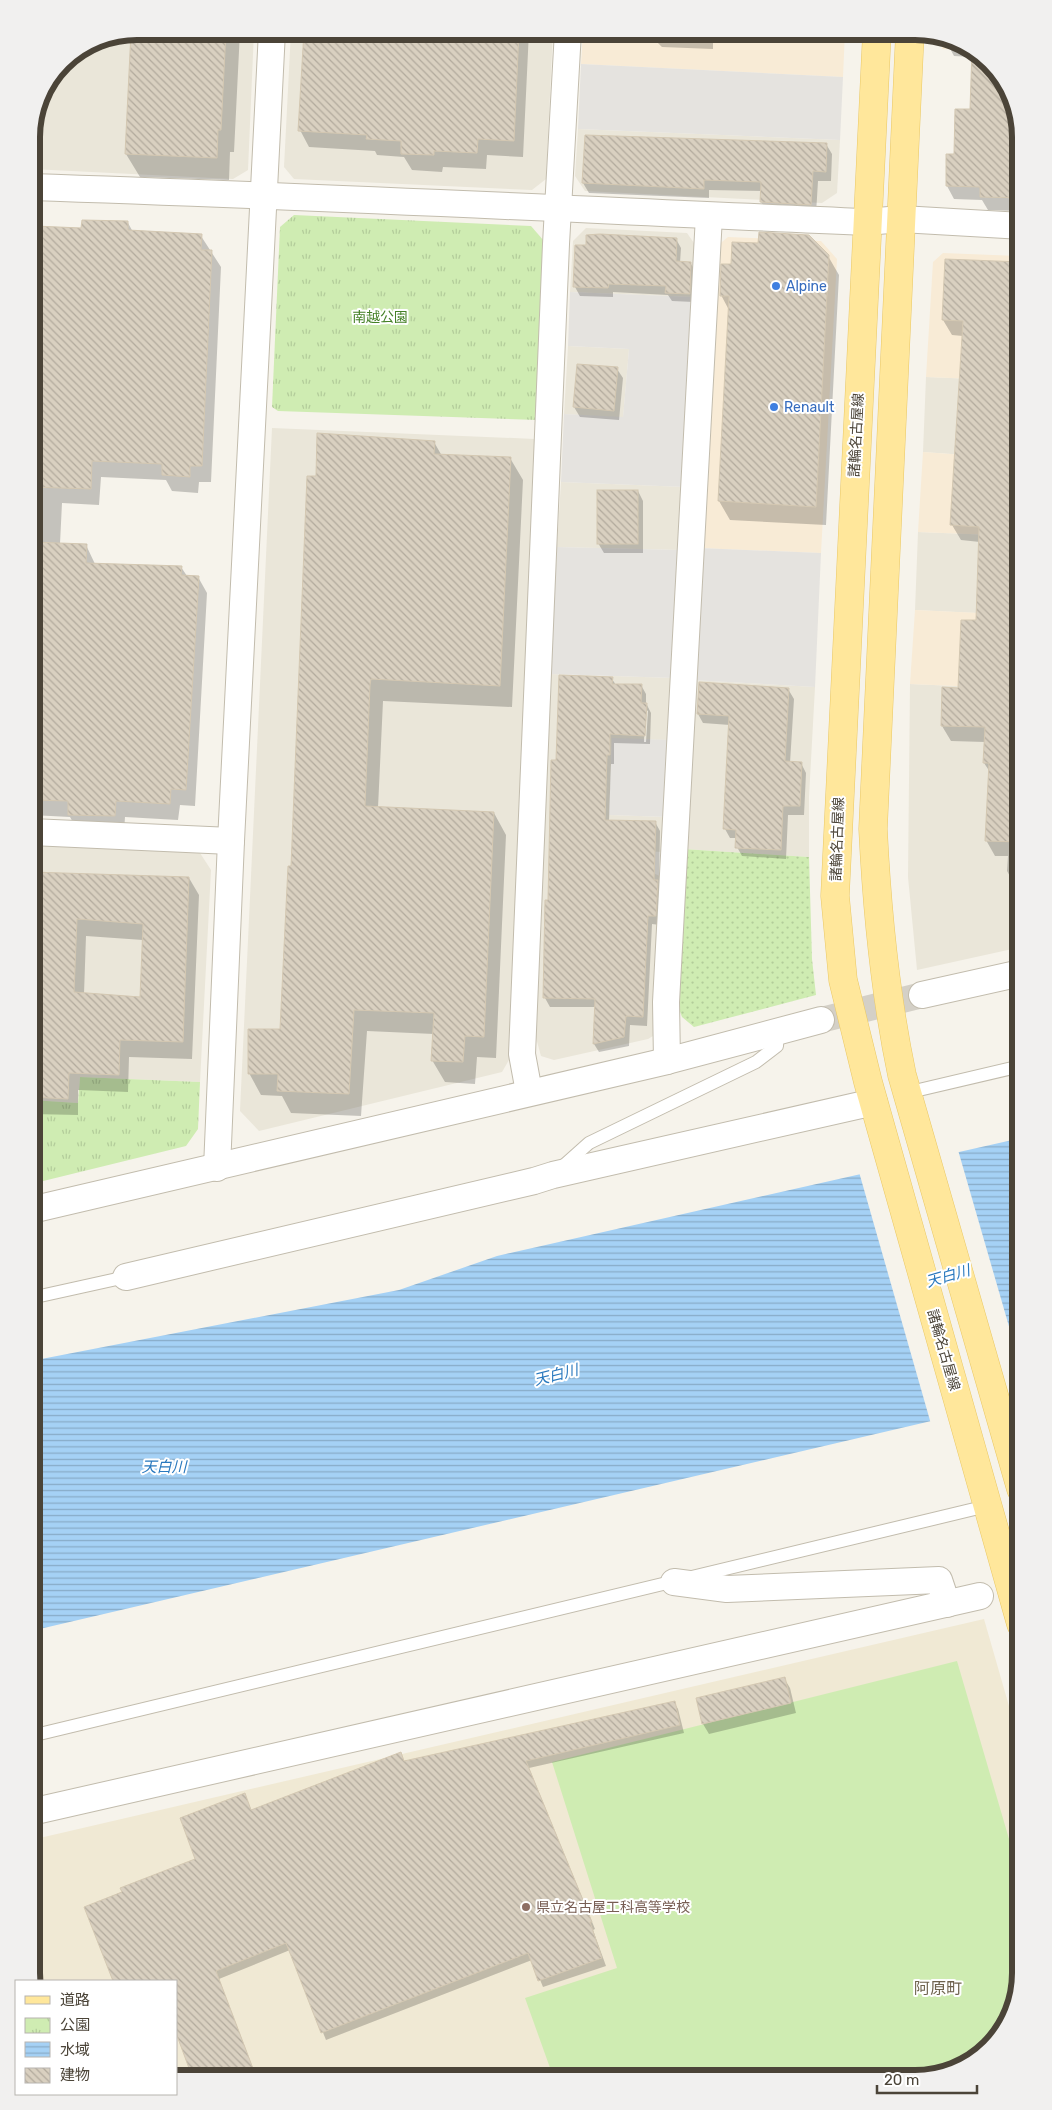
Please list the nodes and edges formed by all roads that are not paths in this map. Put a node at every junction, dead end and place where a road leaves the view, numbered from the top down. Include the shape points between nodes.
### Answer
1 (272, 40) edge
2 (568, 40) edge
3 (877, 40) edge
4 (910, 40) edge
5 (40, 187) edge
6 (264, 194) junction
7 (559, 210) junction
8 (709, 216) junction
9 (901, 219) junction
10 (866, 222) junction
11 (1012, 225) edge
12 (40, 832) edge
13 (231, 842) junction
14 (1012, 975) edge
15 (922, 995) tunnel mouth
16 (821, 1020) tunnel mouth
17 (778, 1031) junction
18 (667, 1061) junction
19 (1012, 1069) edge
20 (529, 1092) junction
21 (908, 1099) junction
22 (876, 1108) junction
23 (218, 1168) junction
24 (553, 1175) junction
25 (40, 1208) edge
26 (126, 1277) joint
27 (40, 1296) edge
28 (1012, 1459) edge
29 (985, 1500) junction
30 (674, 1582) junction
31 (1012, 1593) edge
32 (980, 1596) dead end
33 (947, 1604) junction
34 (40, 1734) edge
35 (40, 1810) edge

1 - 6 street
2 - 7 street
3 - 10 main road, 諸輪名古屋線
4 - 9 main road
5 - 6 street
6 - 7 street
6 - 13 street
7 - 8 street
7 - 20 street via 522,1054
8 - 10 street
8 - 18 street via 666,1002
9 - 10 street
9 - 11 street
9 - 21 main road via 872,829 892,1025
10 - 22 main road, 諸輪名古屋線 via 835,896 843,980
12 - 13 street
13 - 23 street
14 - 15 street
16 - 17 street
17 - 18 street
17 - 24 lane via 778,1046 756,1062 589,1143
18 - 20 street
19 - 21 lane
20 - 23 street
21 - 28 main road
22 - 24 street
22 - 29 main road, 諸輪名古屋線
23 - 25 street
24 - 26 street
26 - 27 lane
29 - 30 lane
29 - 31 main road, 諸輪名古屋線
30 - 33 street via 727,1589 939,1580
30 - 34 lane
32 - 33 street
33 - 35 street

